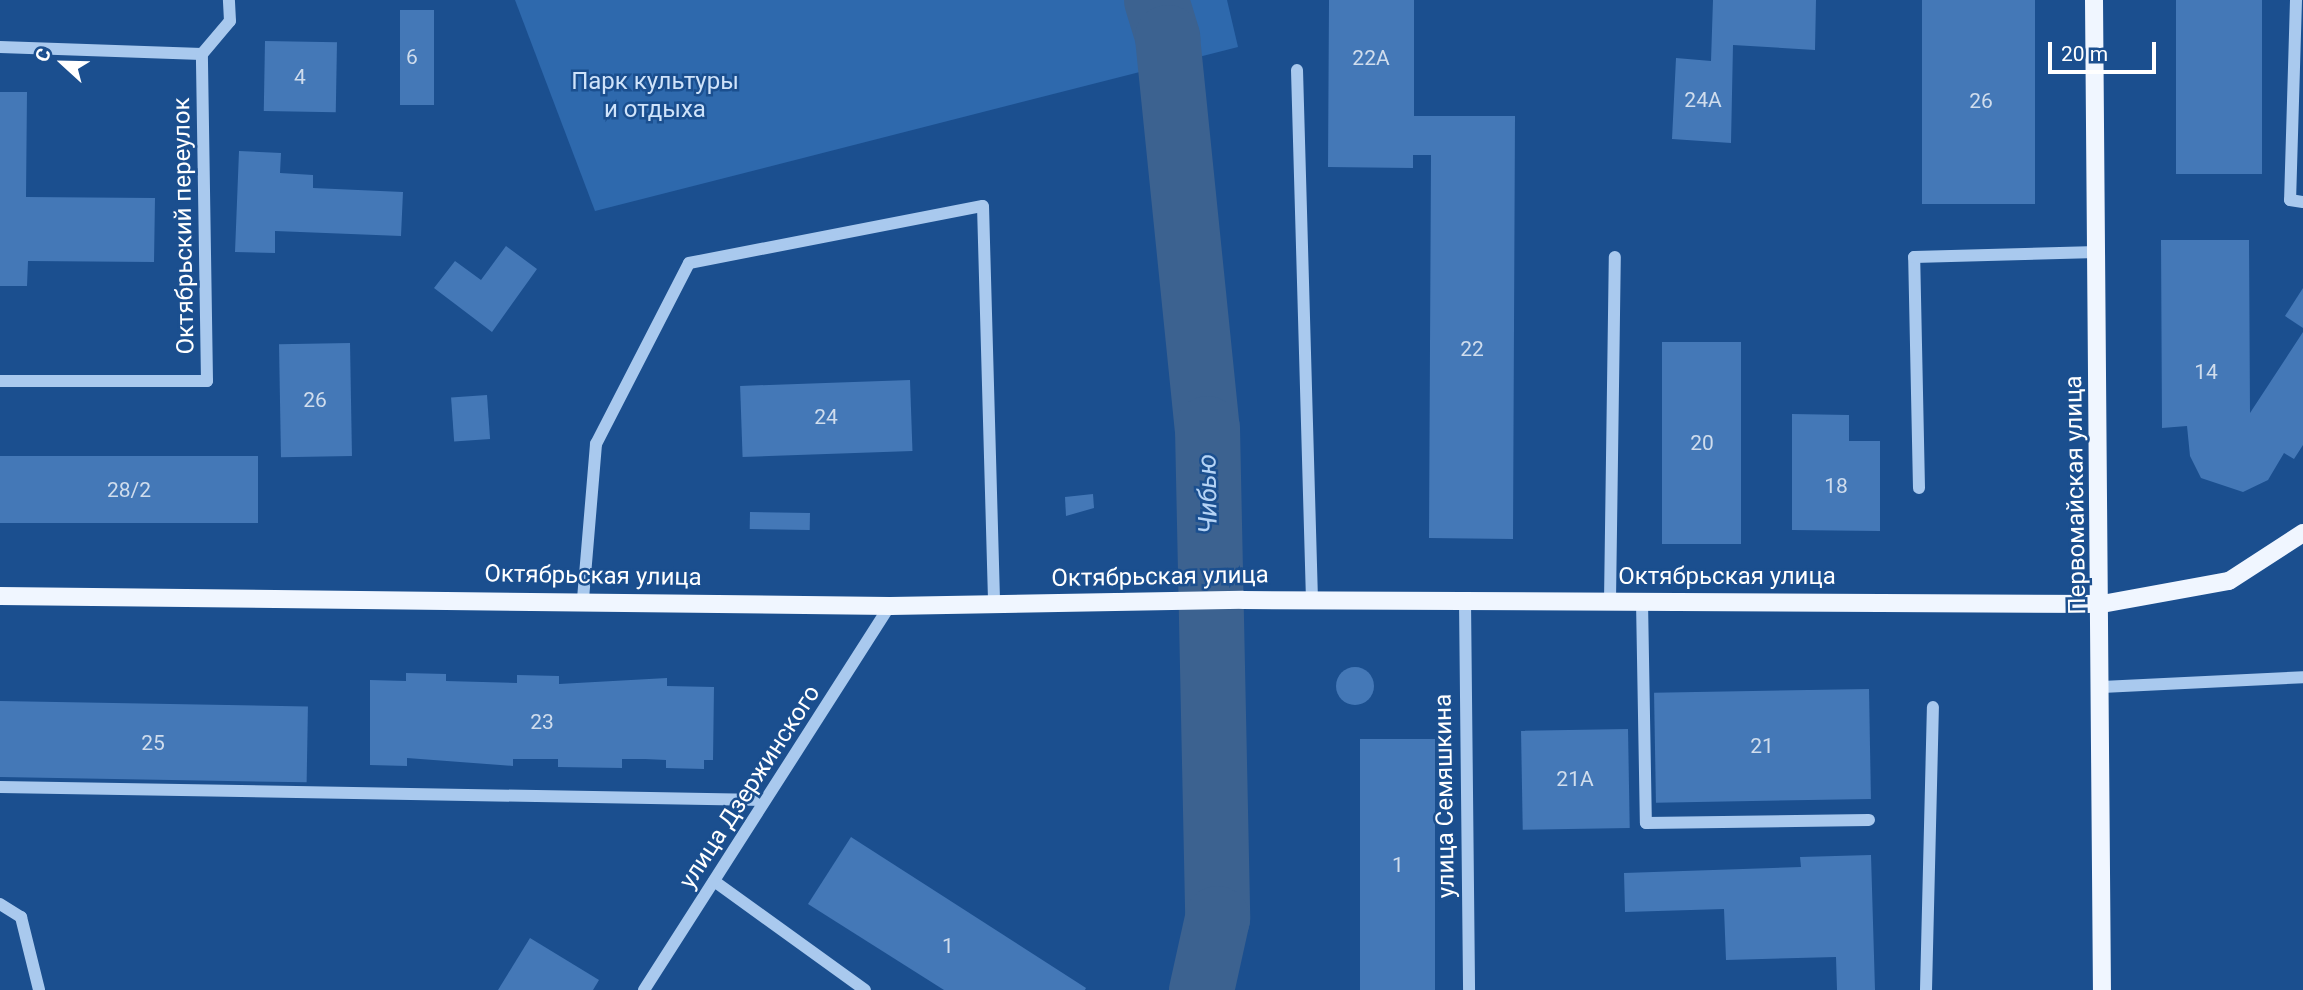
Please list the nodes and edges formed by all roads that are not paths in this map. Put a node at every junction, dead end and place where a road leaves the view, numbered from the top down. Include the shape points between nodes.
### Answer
1 (229, 0) edge
2 (2094, 0) edge
3 (2296, 0) edge
4 (0, 47) edge
5 (202, 54) junction
6 (1297, 69) dead end
7 (2303, 202) edge
8 (2097, 251) junction
9 (1615, 257) dead end
10 (0, 381) edge
11 (1919, 488) dead end
12 (2303, 533) edge
13 (0, 596) edge
14 (583, 599) junction
15 (1312, 600) junction
16 (1465, 601) junction
17 (1610, 601) junction
18 (1642, 601) junction
19 (994, 604) junction
20 (2102, 604) junction
21 (890, 606) junction
22 (2303, 677) edge
23 (2102, 687) junction
24 (1933, 707) dead end
25 (0, 787) edge
26 (765, 800) junction
27 (1869, 820) dead end
28 (714, 881) junction
29 (0, 904) edge
30 (39, 990) edge
31 (644, 990) edge
32 (865, 990) edge
33 (1469, 990) edge
34 (1926, 990) edge
35 (2102, 990) edge

1 - 5 street via 230,21
2 - 8 main road, Первомайская улица
3 - 7 street via 2290,200
4 - 5 street
5 - 10 street, Октябрьский переулок via 207,381
6 - 15 street
8 - 11 street via 1914,257
8 - 20 main road, Первомайская улица
9 - 17 street
12 - 20 main road, Октябрьская улица via 2229,581
13 - 14 main road, Октябрьская улица
14 - 19 street via 596,444 689,263 983,206
14 - 21 main road, Октябрьская улица
15 - 16 main road, Октябрьская улица
15 - 19 main road, Октябрьская улица
16 - 17 main road, Октябрьская улица
16 - 33 street, улица Семяшкина
17 - 18 main road, Октябрьская улица
18 - 20 main road, Октябрьская улица
18 - 27 street via 1646,824
19 - 21 main road, Октябрьская улица
20 - 23 main road, Первомайская улица
21 - 26 street, улица Дзержинского
22 - 23 street
23 - 35 main road, Первомайская улица
24 - 34 street
25 - 26 street
26 - 28 street, улица Дзержинского
28 - 31 street, улица Дзержинского
28 - 32 street
29 - 30 street via 21,917

